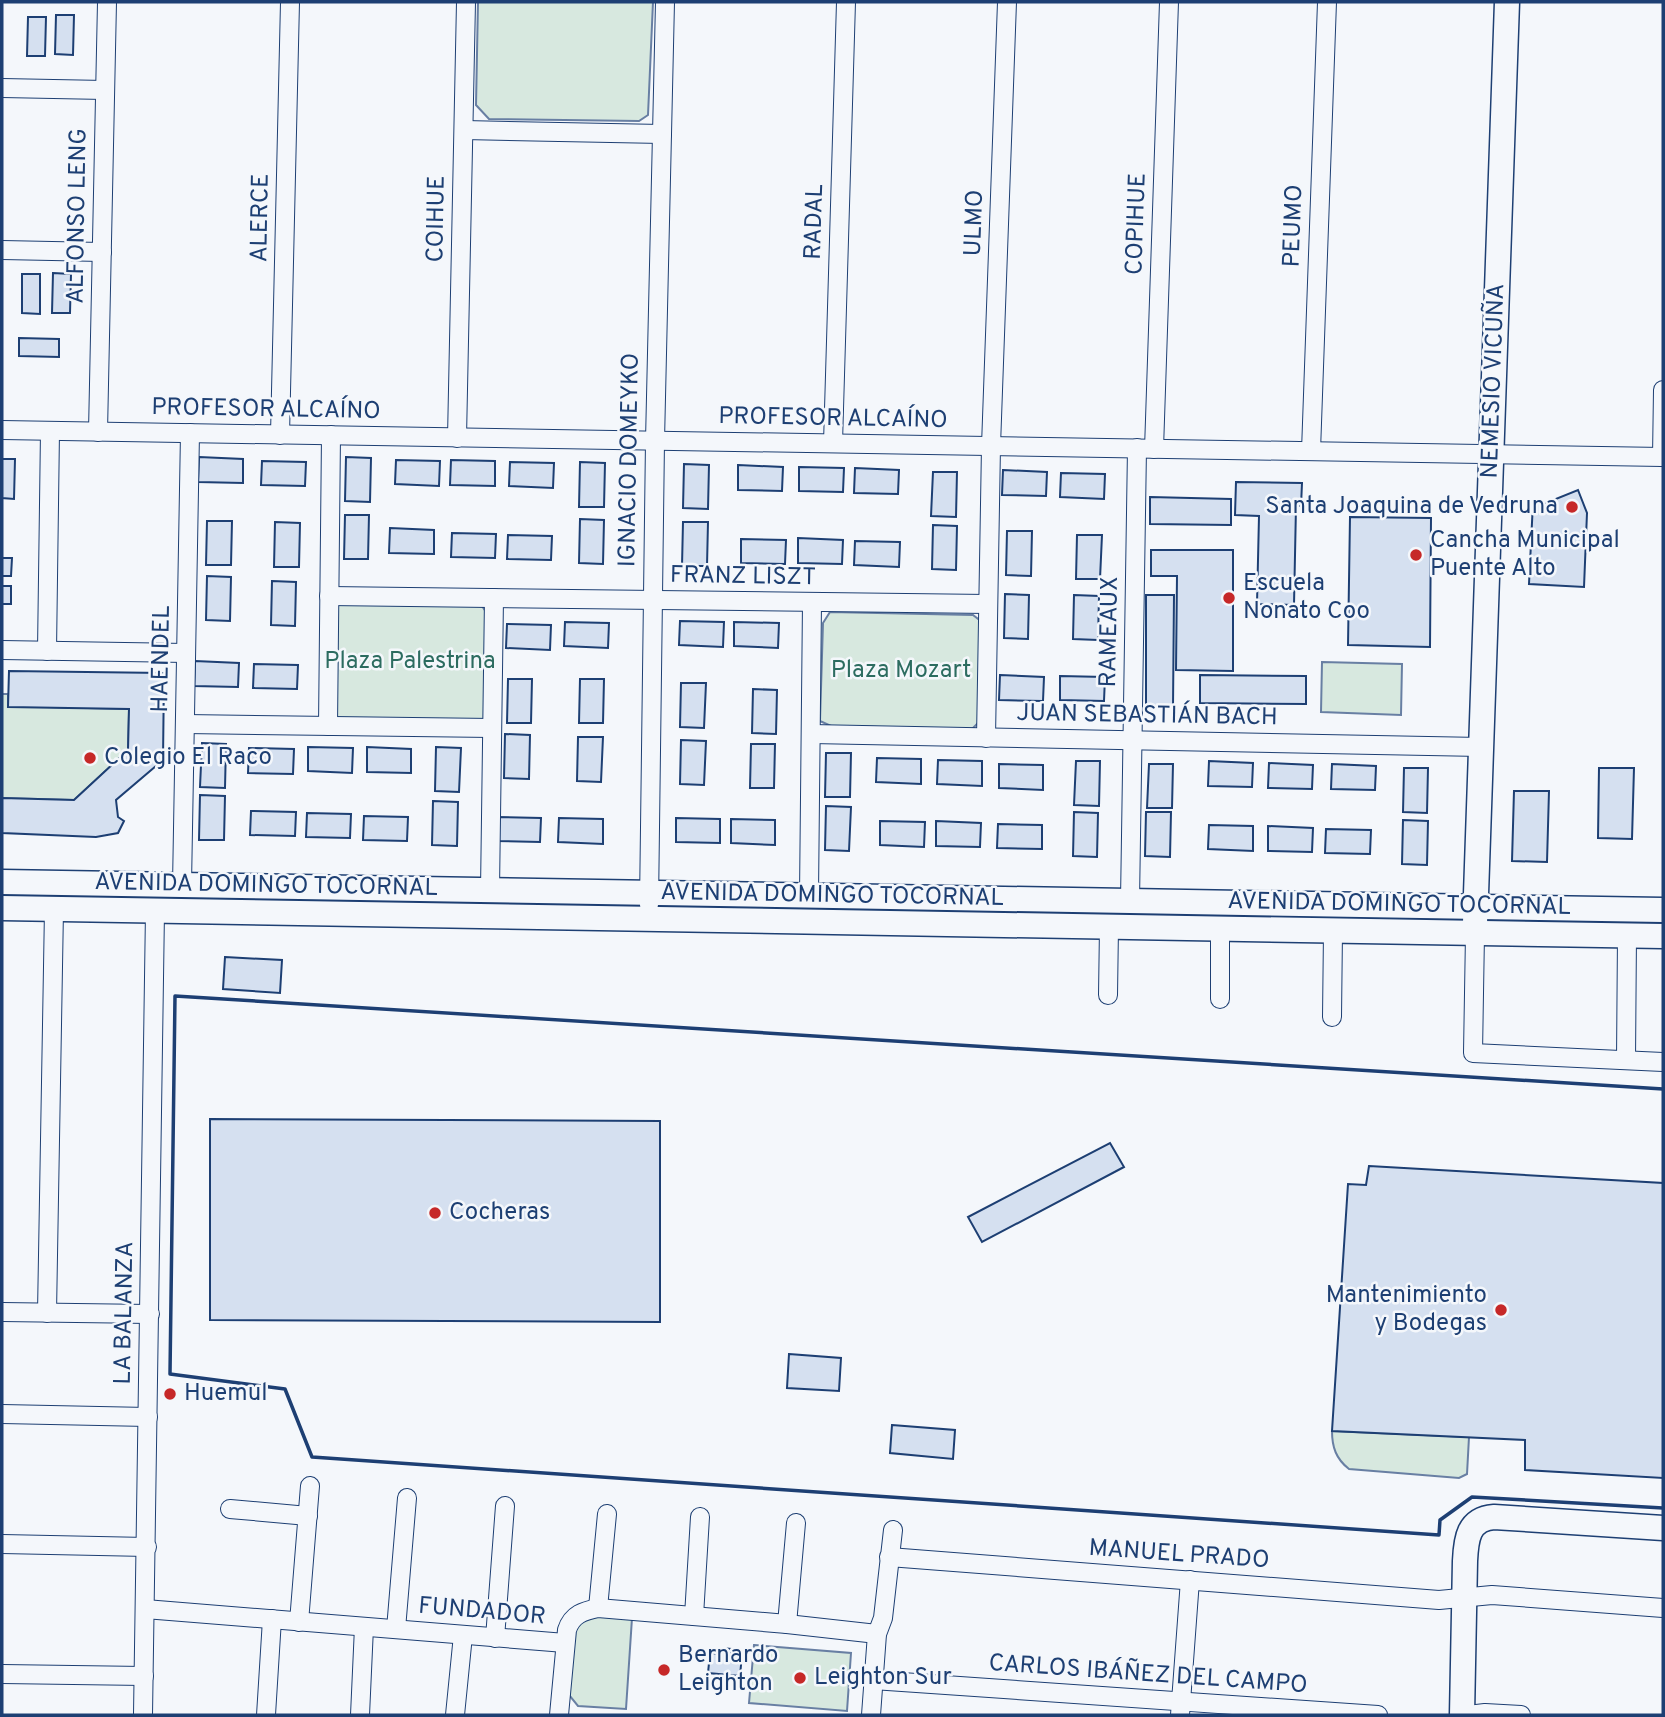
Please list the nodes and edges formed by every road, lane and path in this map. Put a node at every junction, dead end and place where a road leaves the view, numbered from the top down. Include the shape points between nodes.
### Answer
1 (107, 2) edge
2 (290, 2) edge
3 (466, 2) edge
4 (665, 2) edge
5 (846, 2) edge
6 (1007, 2) edge
7 (1169, 2) edge
8 (1327, 2) edge
9 (1507, 2) edge
10 (2, 88) edge
11 (105, 90) junction
12 (464, 130) junction
13 (662, 134) junction
14 (2, 250) edge
15 (102, 252) junction
16 (1663, 390) edge
17 (2, 430) edge
18 (50, 431) junction
19 (98, 432) junction
20 (190, 433) junction
21 (280, 435) junction
22 (331, 435) junction
23 (457, 438) junction
24 (655, 441) junction
25 (833, 443) junction
26 (991, 446) junction
27 (1146, 449) junction
28 (1311, 451) junction
29 (1491, 454) junction
30 (1662, 457) edge
31 (329, 596) junction
32 (494, 598) junction
33 (653, 600) junction
34 (813, 602) junction
35 (988, 604) junction
36 (2, 650) edge
37 (47, 651) junction
38 (186, 653) junction
39 (185, 724) junction
40 (328, 726) junction
41 (492, 728) junction
42 (811, 734) junction
43 (986, 738) junction
44 (1133, 740) junction
45 (1481, 747) junction
46 (2, 882) edge
47 (182, 885) junction
48 (490, 890) junction
49 (649, 893) junction
50 (808, 895) junction
51 (1130, 901) junction
52 (1476, 907) junction
53 (2, 908) edge
54 (54, 909) junction
55 (1663, 910) edge
56 (155, 911) junction
57 (649, 919) junction
58 (1109, 927) junction
59 (1220, 929) junction
60 (1333, 931) junction
61 (1475, 934) junction
62 (1627, 935) junction
63 (1663, 936) edge
64 (1108, 995) dead end
65 (1220, 999) dead end
66 (1332, 1017) dead end
67 (1626, 1060) junction
68 (1663, 1062) edge
69 (2, 1312) edge
70 (47, 1313) junction
71 (149, 1314) junction
72 (2, 1414) edge
73 (148, 1418) junction
74 (310, 1486) dead end
75 (407, 1498) dead end
76 (505, 1506) dead end
77 (230, 1509) dead end
78 (607, 1514) dead end
79 (308, 1516) junction
80 (700, 1517) dead end
81 (796, 1524) dead end
82 (1663, 1528) edge
83 (892, 1530) dead end
84 (2, 1544) edge
85 (147, 1547) junction
86 (889, 1558) junction
87 (1190, 1580) junction
88 (1464, 1598) junction
89 (598, 1608) junction
90 (1663, 1608) edge
91 (145, 1609) junction
92 (694, 1616) junction
93 (272, 1619) junction
94 (299, 1622) junction
95 (787, 1624) junction
96 (363, 1627) junction
97 (396, 1629) junction
98 (877, 1634) junction
99 (463, 1635) junction
100 (495, 1638) junction
101 (565, 1643) junction
102 (2, 1674) edge
103 (144, 1676) junction
104 (873, 1680) junction
105 (1181, 1708) edge
106 (143, 1715) edge
107 (267, 1715) edge
108 (360, 1715) edge
109 (455, 1715) edge
110 (559, 1715) edge
111 (871, 1715) edge
112 (1378, 1715) edge
113 (1462, 1715) edge
114 (1468, 1715) edge
115 (1521, 1715) edge

1 - 11 street, ALFONSO LENG
2 - 21 street, ALERCE
3 - 12 street, COIHUE
4 - 13 street, IGNACIO DOMEYKO
5 - 25 street, RADAL
6 - 26 street, ULMO
7 - 27 street, COPIHUE
8 - 28 street, PEUMO
9 - 29 main road, NEMESIO VICUÑA
10 - 11 street
11 - 15 street, ALFONSO LENG
12 - 13 street
12 - 23 street, COIHUE
13 - 24 street, IGNACIO DOMEYKO
14 - 15 street
15 - 19 street, ALFONSO LENG
16 - 30 street
17 - 18 street, PROFESOR ALCAÍNO
18 - 19 street, PROFESOR ALCAÍNO
18 - 37 street
19 - 20 street, PROFESOR ALCAÍNO
20 - 21 street, PROFESOR ALCAÍNO
20 - 38 street, HAENDEL
21 - 22 street, PROFESOR ALCAÍNO
22 - 23 street, PROFESOR ALCAÍNO
22 - 31 street
23 - 24 street, PROFESOR ALCAÍNO
24 - 25 street, PROFESOR ALCAÍNO
24 - 33 street, IGNACIO DOMEYKO
25 - 26 street, PROFESOR ALCAÍNO
26 - 27 street, PROFESOR ALCAÍNO
26 - 35 street, ULMO
27 - 28 street, PROFESOR ALCAÍNO
27 - 44 street, RAMEAUX
28 - 29 street, PROFESOR ALCAÍNO
29 - 30 street, PROFESOR ALCAÍNO
29 - 45 main road, NEMESIO VICUÑA
31 - 32 street, FRANZ LISZT
31 - 40 street
32 - 33 street, FRANZ LISZT
32 - 41 street
33 - 34 street, FRANZ LISZT
33 - 49 street, IGNACIO DOMEYKO
34 - 35 street, FRANZ LISZT
34 - 42 street
35 - 43 street, ULMO
36 - 37 street
37 - 38 street
38 - 39 street, HAENDEL
39 - 40 street
39 - 47 street, HAENDEL
40 - 41 street
41 - 48 street
42 - 43 street, JUAN SEBASTIÁN BACH
42 - 50 street
43 - 44 street, JUAN SEBASTIÁN BACH
44 - 45 street, JUAN SEBASTIÁN BACH
44 - 51 street, RAMEAUX
45 - 52 main road, NEMESIO VICUÑA
46 - 47 main road, AVENIDA DOMINGO TOCORNAL
47 - 48 main road, AVENIDA DOMINGO TOCORNAL
48 - 49 main road, AVENIDA DOMINGO TOCORNAL
49 - 50 main road, AVENIDA DOMINGO TOCORNAL
49 - 57 street, IGNACIO DOMEYKO
50 - 51 main road, AVENIDA DOMINGO TOCORNAL
51 - 52 main road, AVENIDA DOMINGO TOCORNAL
52 - 55 main road, AVENIDA DOMINGO TOCORNAL
52 - 61 main road, NEMESIO VICUÑA
53 - 54 main road, AVENIDA DOMINGO TOCORNAL
54 - 56 main road, AVENIDA DOMINGO TOCORNAL
54 - 70 street
56 - 57 main road, AVENIDA DOMINGO TOCORNAL
56 - 71 street, LA BALANZA
57 - 58 main road, AVENIDA DOMINGO TOCORNAL
58 - 59 main road, AVENIDA DOMINGO TOCORNAL
58 - 64 street
59 - 60 main road, AVENIDA DOMINGO TOCORNAL
59 - 65 street
60 - 61 main road, AVENIDA DOMINGO TOCORNAL
60 - 66 street
61 - 62 main road, AVENIDA DOMINGO TOCORNAL
61 - 67 street, NEMESIO VICUÑA via 1474,1053
62 - 63 main road, AVENIDA DOMINGO TOCORNAL
62 - 67 street
67 - 68 street
69 - 70 street
70 - 71 street
71 - 73 street, LA BALANZA
72 - 73 street
73 - 85 street, LA BALANZA
74 - 79 street
75 - 97 street
76 - 100 street
77 - 79 street
78 - 89 street
79 - 94 street
80 - 92 street
81 - 95 street
82 - 88 main road via 1486,1517 1469,1532
83 - 86 street
84 - 85 street
85 - 91 street, LA BALANZA
86 - 87 street, MANUEL PRADO
86 - 98 street
87 - 88 street, MANUEL PRADO via 1439,1600
87 - 105 street
88 - 90 street, MANUEL PRADO via 1492,1595
88 - 113 main road
89 - 92 street
89 - 101 street, FUNDADOR via 580,1612 570,1621
91 - 93 street, FUNDADOR
91 - 103 street, LA BALANZA
92 - 95 street
93 - 94 street, FUNDADOR
93 - 107 street
94 - 96 street, FUNDADOR
95 - 98 street
96 - 97 street, FUNDADOR
96 - 108 street
97 - 99 street, FUNDADOR
98 - 104 street
99 - 100 street, FUNDADOR
99 - 109 street
100 - 101 street, FUNDADOR
101 - 110 street
102 - 103 street
103 - 106 street, LA BALANZA
104 - 105 street, CARLOS IBÁÑEZ DEL CAMPO
104 - 111 street
105 - 112 street, CARLOS IBÁÑEZ DEL CAMPO
114 - 115 street

